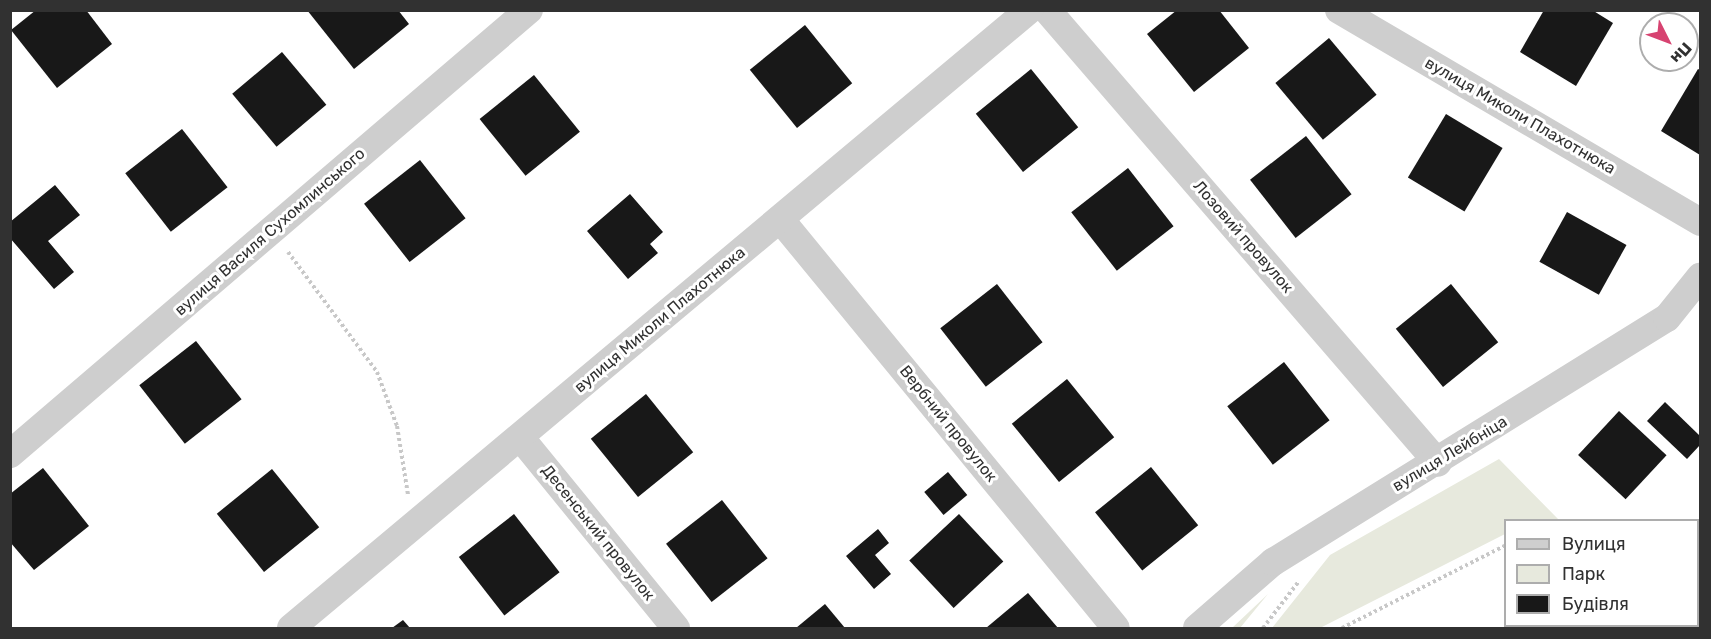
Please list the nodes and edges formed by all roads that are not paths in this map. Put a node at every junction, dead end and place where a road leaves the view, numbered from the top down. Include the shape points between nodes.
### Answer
1 (529, 10) edge
2 (1029, 10) edge
3 (1047, 10) edge
4 (1339, 10) edge
5 (780, 219) junction
6 (1701, 222) edge
7 (1701, 276) edge
8 (520, 437) junction
9 (10, 454) edge
10 (1438, 463) junction
11 (291, 628) edge
12 (676, 628) edge
13 (1116, 628) edge
14 (1197, 628) edge

1 - 9 street, вулиця Василя Сухомлинського
2 - 5 street, вулиця Миколи Плахотнюка
3 - 10 street, Лозовий провулок
4 - 6 street, вулиця Миколи Плахотнюка
5 - 8 street, вулиця Миколи Плахотнюка
5 - 13 street, Вербний провулок
7 - 10 street, вулиця Лейбніца via 1666,318
8 - 11 street, вулиця Миколи Плахотнюка
8 - 12 street, Десенський провулок
10 - 14 street, вулиця Лейбніца via 1273,561

